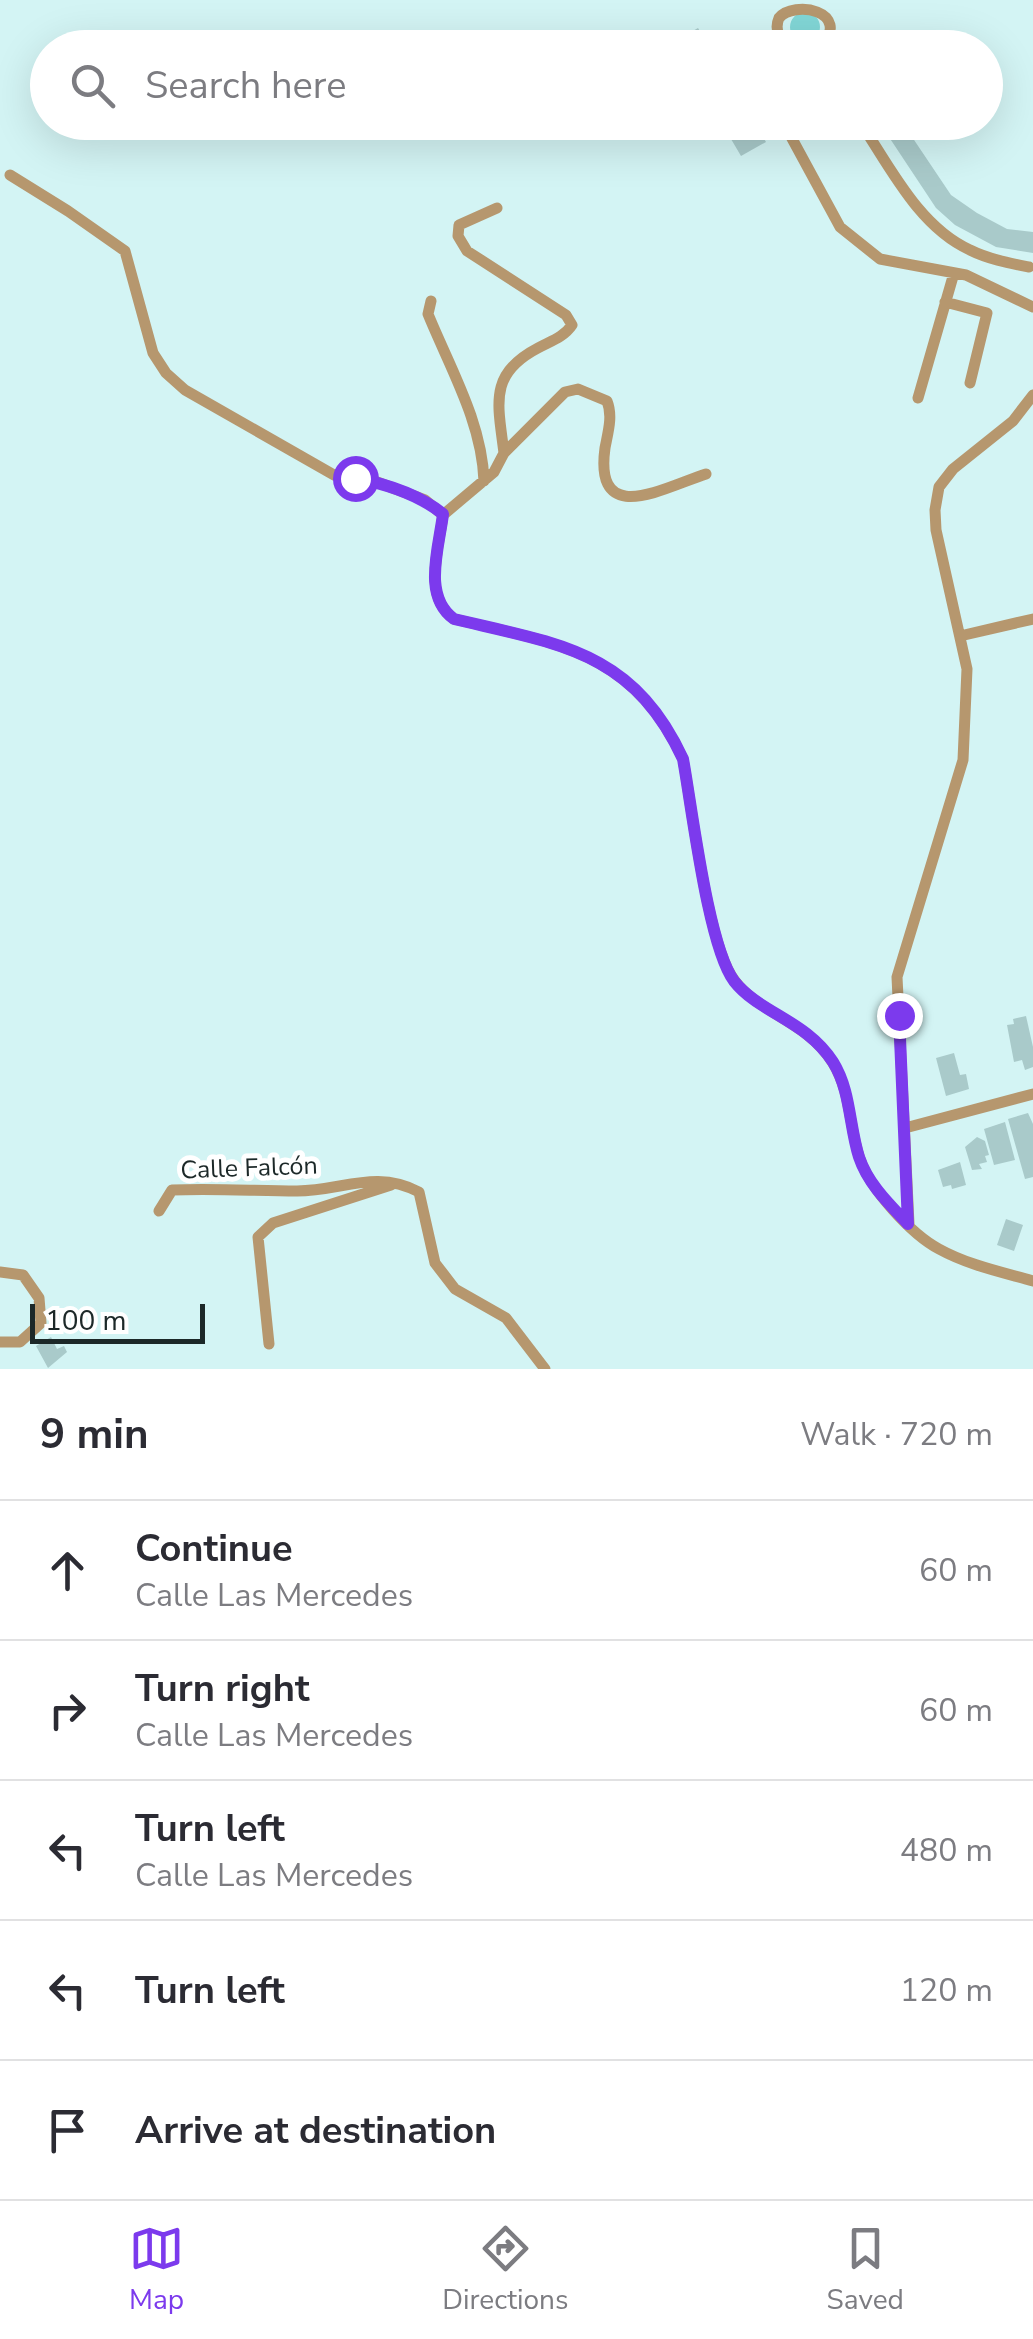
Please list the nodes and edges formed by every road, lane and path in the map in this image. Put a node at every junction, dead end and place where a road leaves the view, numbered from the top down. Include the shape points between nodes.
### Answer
1 (778, 30) edge
2 (830, 30) edge
3 (792, 140) edge
4 (872, 140) edge
5 (10, 176) dead end
6 (497, 208) dead end
7 (1029, 267) dead end
8 (954, 273) junction
9 (431, 301) dead end
10 (946, 302) junction
11 (1033, 307) edge
12 (970, 383) dead end
13 (1033, 395) edge
14 (918, 398) dead end
15 (504, 453) junction
16 (706, 474) dead end
17 (484, 481) junction
18 (443, 514) junction
19 (1033, 619) edge
20 (960, 636) junction
21 (1033, 1094) edge
22 (906, 1128) junction
23 (399, 1182) junction
24 (159, 1211) dead end
25 (908, 1224) junction
26 (0, 1272) edge
27 (1033, 1281) edge
28 (0, 1342) edge
29 (269, 1344) dead end
30 (545, 1369) edge

1 - 2 street via 784,9 808,1 829,17
3 - 8 street via 840,227 880,260
4 - 7 street via 923,214 949,238 986,257
5 - 18 street via 125,252 153,353 185,390 334,474 377,482
6 - 15 street via 459,225 467,251 572,325 508,368 498,404
8 - 10 street
8 - 11 street
9 - 17 street via 428,314 474,424
10 - 12 street via 986,313
10 - 14 street
13 - 20 street via 939,488 936,530
15 - 16 street via 554,401 578,389 600,396 611,411 602,468 614,494 644,495
15 - 17 street
17 - 18 street
18 - 25 street via 435,585 443,611 583,653 634,686 672,735 683,759 723,961 735,982 808,1032 832,1061 868,1178
19 - 20 street
20 - 22 street via 967,669 963,760 897,978
21 - 22 street
22 - 25 street
23 - 24 street, Calle Falcón via 302,1191 172,1190
23 - 29 street via 273,1223 258,1237
23 - 30 street via 419,1192 435,1263 455,1289 506,1318
25 - 27 street via 936,1248
26 - 28 street via 22,1275 39,1298 42,1323 20,1342

